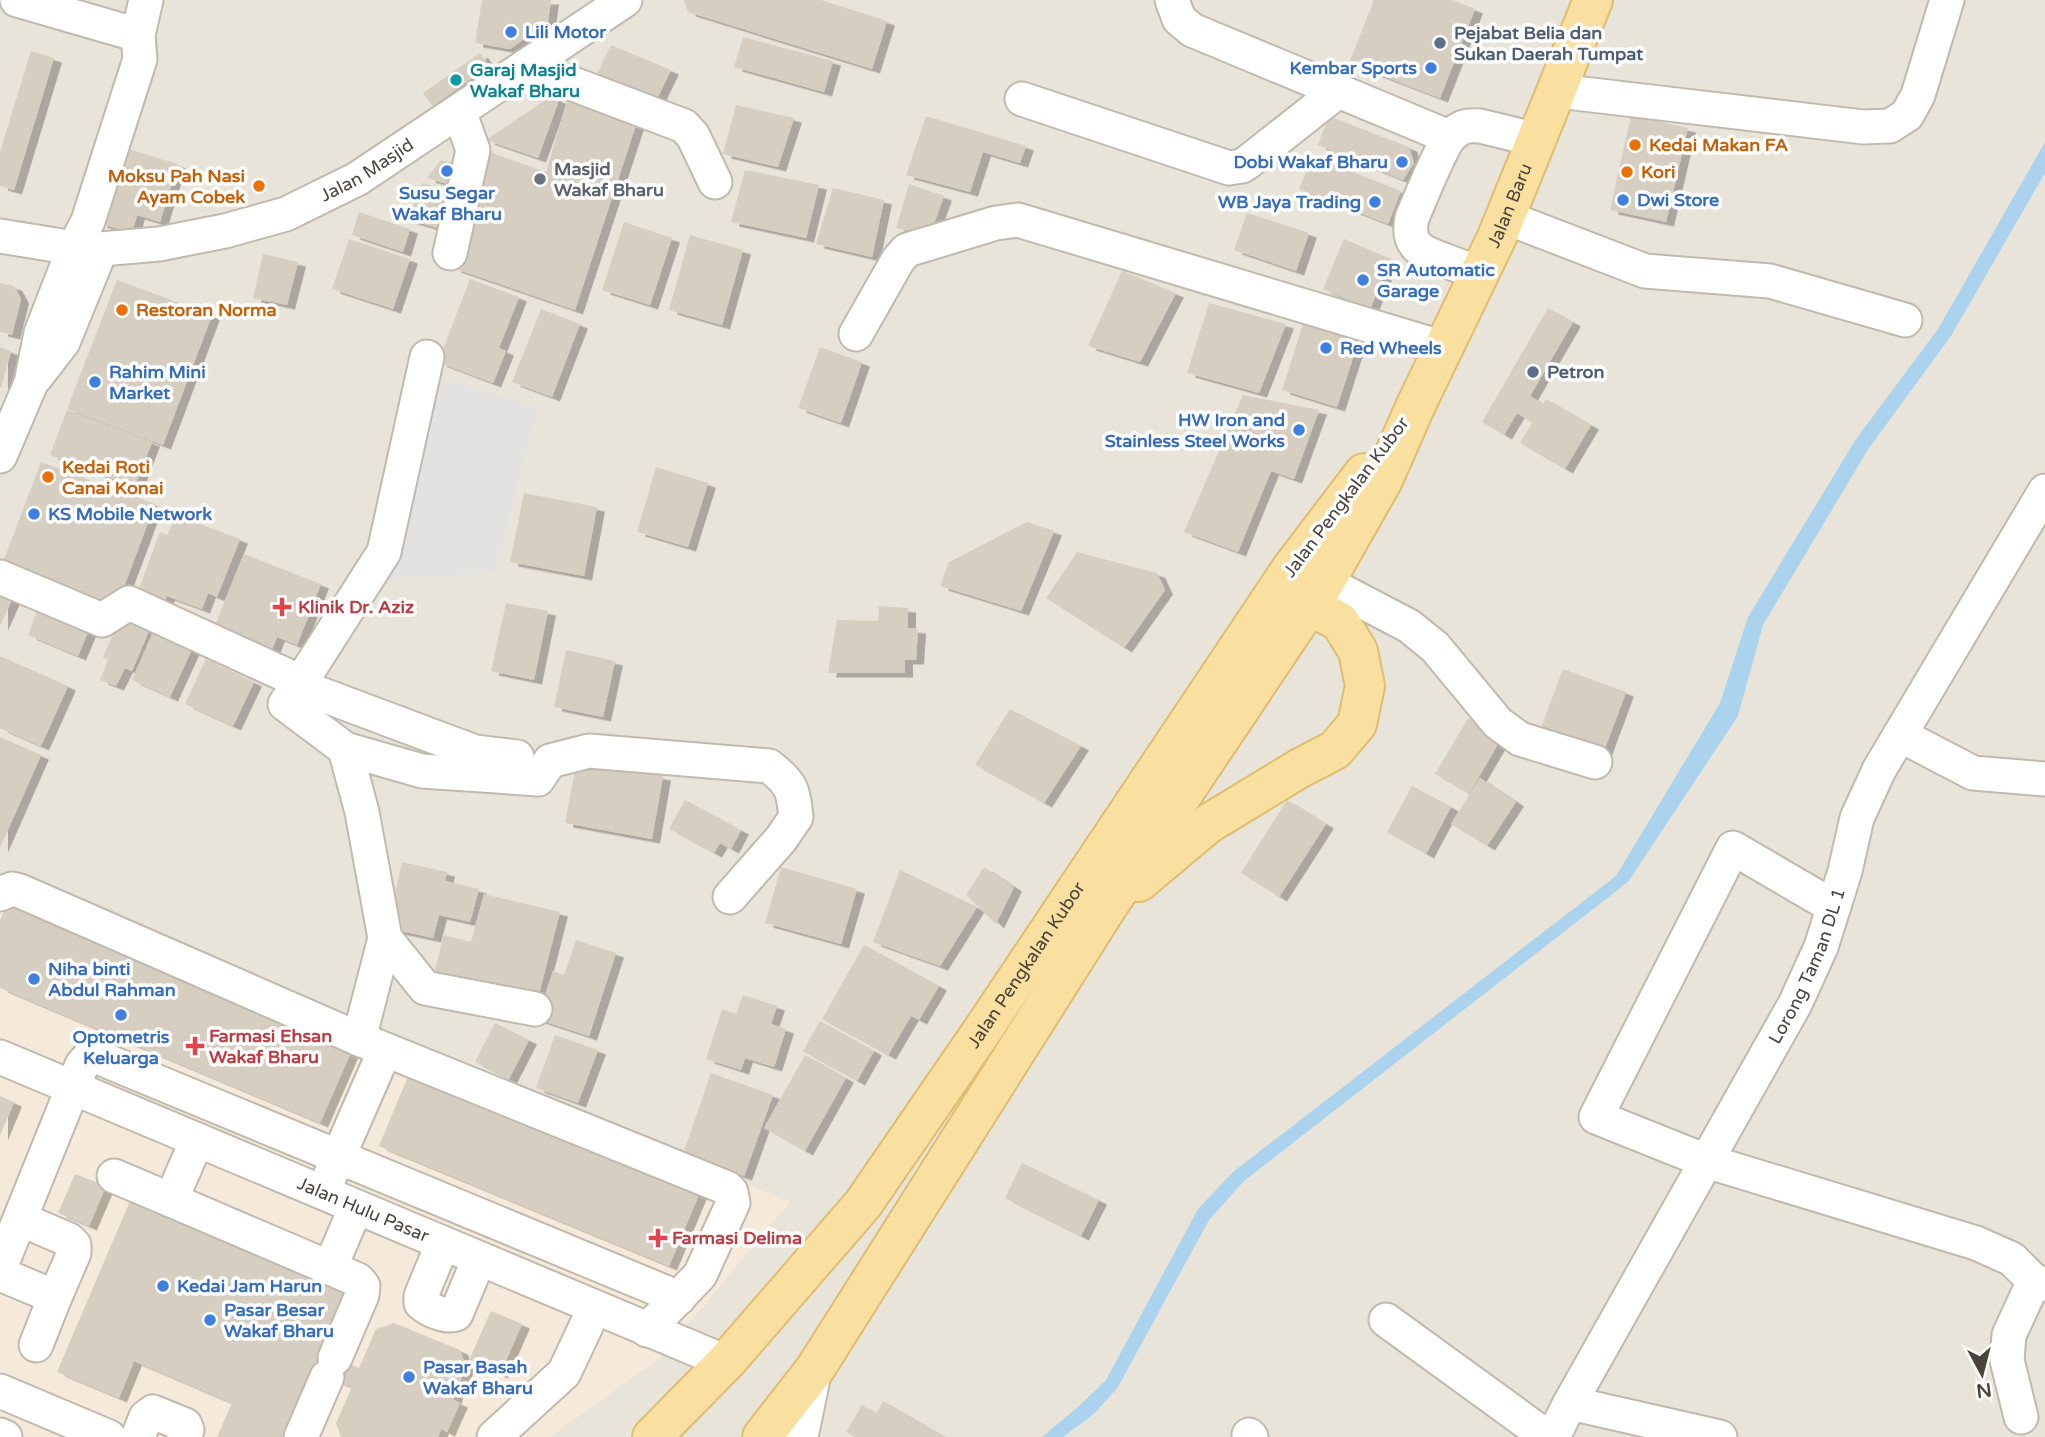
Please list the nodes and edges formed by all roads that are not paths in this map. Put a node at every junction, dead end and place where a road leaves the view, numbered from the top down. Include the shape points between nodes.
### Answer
1 (17, 0) edge
2 (146, 0) edge
3 (625, 0) edge
4 (1172, 0) edge
5 (1594, 0) edge
6 (1947, 0) edge
7 (138, 35) junction
8 (526, 66) junction
9 (1338, 91) junction
10 (1558, 91) junction
11 (1022, 99) dead end
12 (459, 111) junction
13 (1450, 137) junction
14 (1538, 140) junction
15 (715, 182) dead end
16 (1505, 217) junction
17 (0, 236) edge
18 (87, 249) junction
19 (450, 253) dead end
20 (1481, 274) junction
21 (1905, 320) dead end
22 (856, 334) dead end
23 (1444, 348) junction
24 (427, 357) dead end
25 (1416, 405) junction
26 (0, 456) edge
27 (2042, 502) edge
28 (0, 577) edge
29 (1317, 593) junction
30 (1262, 611) junction
31 (300, 684) junction
32 (1900, 734) junction
33 (345, 749) junction
34 (551, 761) junction
35 (1595, 762) dead end
36 (2045, 779) edge
37 (0, 894) edge
38 (730, 897) dead end
39 (1834, 907) junction
40 (1106, 909) junction
41 (385, 937) junction
42 (536, 1009) dead end
43 (372, 1044) junction
44 (0, 1057) edge
45 (72, 1087) junction
46 (197, 1140) junction
47 (339, 1156) junction
48 (1706, 1161) junction
49 (114, 1176) dead end
50 (323, 1193) junction
51 (171, 1200) junction
52 (356, 1207) junction
53 (20, 1219) junction
54 (443, 1243) junction
55 (480, 1259) junction
56 (0, 1268) edge
57 (330, 1268) junction
58 (0, 1274) edge
59 (2039, 1283) edge
60 (55, 1297) junction
61 (678, 1298) junction
62 (595, 1307) junction
63 (1386, 1320) dead end
64 (647, 1330) junction
65 (36, 1345) dead end
66 (726, 1363) junction
67 (815, 1369) junction
68 (0, 1391) edge
69 (1570, 1403) junction
70 (2021, 1417) dead end
71 (0, 1435) edge
72 (5, 1437) edge
73 (109, 1437) edge
74 (138, 1437) edge
75 (184, 1437) edge
76 (301, 1437) edge
77 (494, 1437) edge
78 (652, 1437) edge
79 (762, 1437) edge
80 (801, 1437) edge
81 (1547, 1437) edge
82 (1553, 1437) edge
83 (1720, 1437) edge

1 - 7 street
2 - 7 street
3 - 8 street, Jalan Masjid
4 - 9 street via 1179,19 1192,30
5 - 10 main road, Jalan Baru
6 - 10 street via 1918,95 1907,115 1890,126 1863,127
7 - 18 street via 140,59 88,222
8 - 12 street, Jalan Masjid
8 - 15 street via 684,126
9 - 11 street via 1248,162 1229,168
9 - 13 street
10 - 14 main road, Jalan Baru
12 - 18 street, Jalan Masjid via 357,179 286,214 159,244
12 - 19 street via 473,150
13 - 14 street via 1470,125
13 - 20 street via 1412,218 1411,239 1426,254
14 - 16 main road, Jalan Baru
16 - 20 main road, Jalan Baru
16 - 21 street via 1645,271 1770,281
17 - 18 street, Jalan Masjid
18 - 26 street via 41,333 31,383
20 - 23 main road, Jalan Baru
22 - 23 street via 907,250 1018,220
23 - 25 main road, Jalan Baru
24 - 31 street via 384,552
25 - 29 main road, Jalan Pengkalan Kubor via 1383,480
25 - 30 main road, Jalan Pengkalan Kubor
27 - 32 street, Lorong Taman DL 1
28 - 31 street via 102,620 130,603
29 - 30 main road
29 - 35 street via 1409,626 1435,647 1498,723 1520,739
29 - 40 main road, Jalan Pengkalan Kubor
29 - 40 main road via 1358,651 1365,686 1357,724 1335,750 1208,824
30 - 66 main road, Jalan Pengkalan Kubor via 863,1204
31 - 33 street via 285,704
31 - 34 street via 475,752
32 - 36 street via 1973,773
32 - 39 street, Lorong Taman DL 1 via 1857,818
33 - 34 street via 422,771 538,779
33 - 41 street via 362,812
34 - 38 street via 589,751 769,766 793,793 796,817
37 - 43 street via 20,891
39 - 48 street, Lorong Taman DL 1 via 1795,1004
39 - 48 street via 1733,848 1596,1117
40 - 67 main road, Jalan Pengkalan Kubor
41 - 42 street via 425,988
41 - 43 street
43 - 47 street
43 - 61 street via 727,1188 733,1197 731,1209 700,1275
44 - 45 street, Jalan Hulu Pasar
45 - 46 street, Jalan Hulu Pasar
45 - 47 street via 84,1060 101,1058
45 - 53 street
46 - 50 street, Jalan Hulu Pasar
46 - 51 street
47 - 50 street
47 - 61 street
48 - 59 street via 1976,1243 2012,1259
48 - 69 street, Lorong Taman DL 1
49 - 51 street
50 - 52 street, Jalan Hulu Pasar
51 - 57 street
52 - 54 street, Jalan Hulu Pasar
52 - 57 street
53 - 56 street
53 - 60 street via 72,1242 74,1253
54 - 55 street, Jalan Hulu Pasar
54 - 55 street via 421,1296 425,1307 456,1314
55 - 62 street, Jalan Hulu Pasar
57 - 76 street via 358,1280 362,1295
58 - 60 street
59 - 70 street via 2009,1335 2007,1360
60 - 65 street
61 - 64 street
62 - 64 street, Jalan Hulu Pasar
62 - 77 street via 564,1373
63 - 81 street
64 - 66 street, Jalan Hulu Pasar
66 - 78 main road, Jalan Pengkalan Kubor
67 - 79 main road, Jalan Pengkalan Kubor
67 - 80 street
68 - 73 street
69 - 82 street, Lorong Taman DL 1
69 - 83 street
71 - 72 street
74 - 75 street via 153,1412 183,1423

